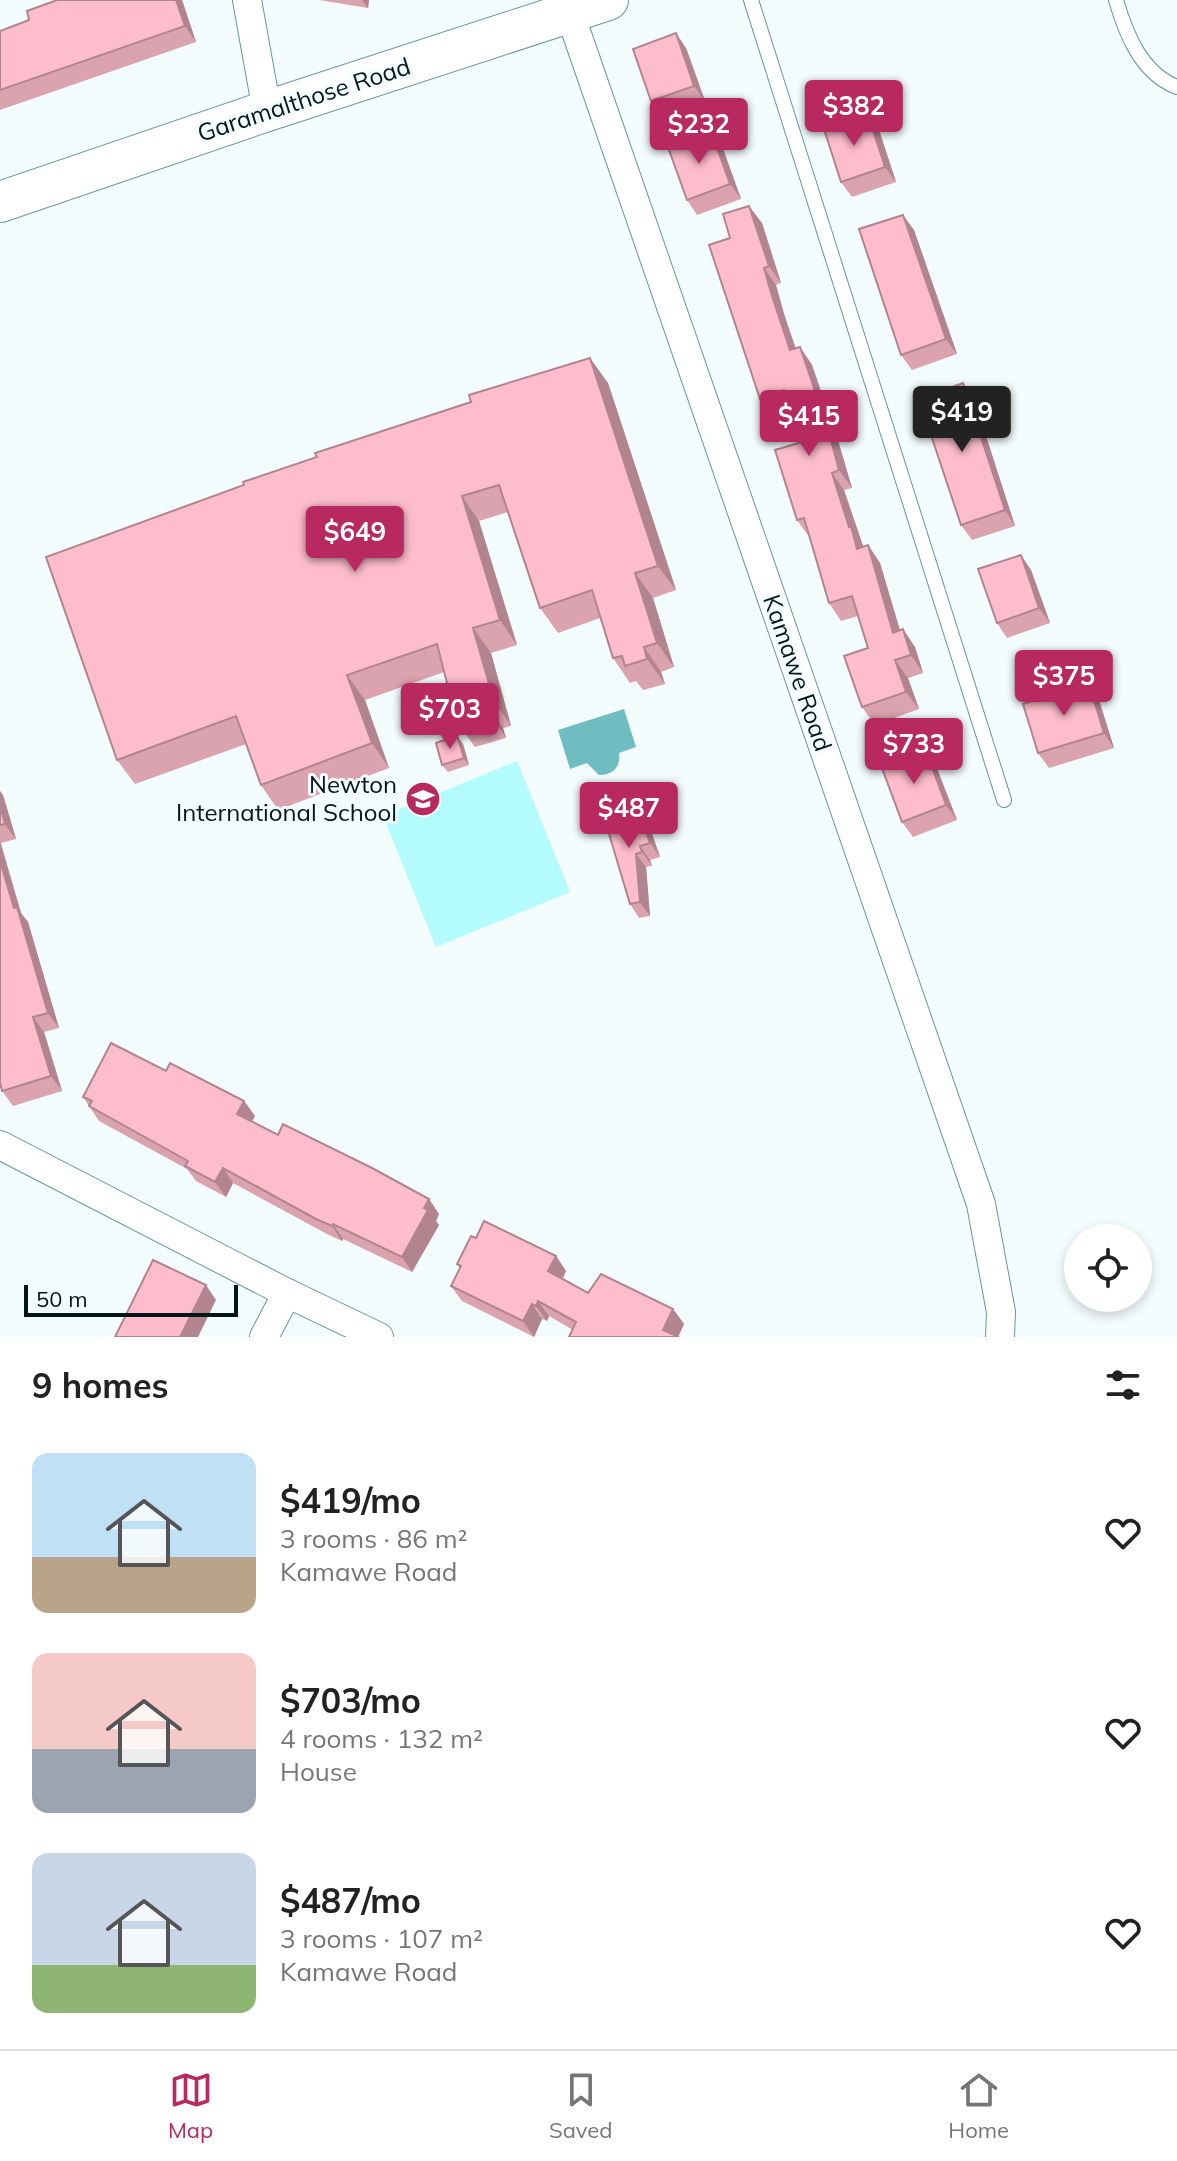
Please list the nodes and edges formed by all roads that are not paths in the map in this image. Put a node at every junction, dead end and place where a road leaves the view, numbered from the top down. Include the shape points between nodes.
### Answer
1 (247, 0) edge
2 (608, 0) edge
3 (751, 0) edge
4 (1116, 0) edge
5 (570, 14) junction
6 (1177, 87) edge
7 (267, 111) junction
8 (0, 202) edge
9 (1004, 800) dead end
10 (0, 1145) edge
11 (287, 1293) junction
12 (264, 1337) edge
13 (379, 1337) edge
14 (1000, 1337) edge

1 - 7 street
2 - 5 street, Garamalthose Road
3 - 9 lane
4 - 6 lane via 1128,40 1162,81
5 - 7 street, Garamalthose Road
5 - 14 street, Kamawe Road via 981,1204 1001,1312
7 - 8 street, Garamalthose Road
10 - 11 street
11 - 12 street
11 - 13 street

